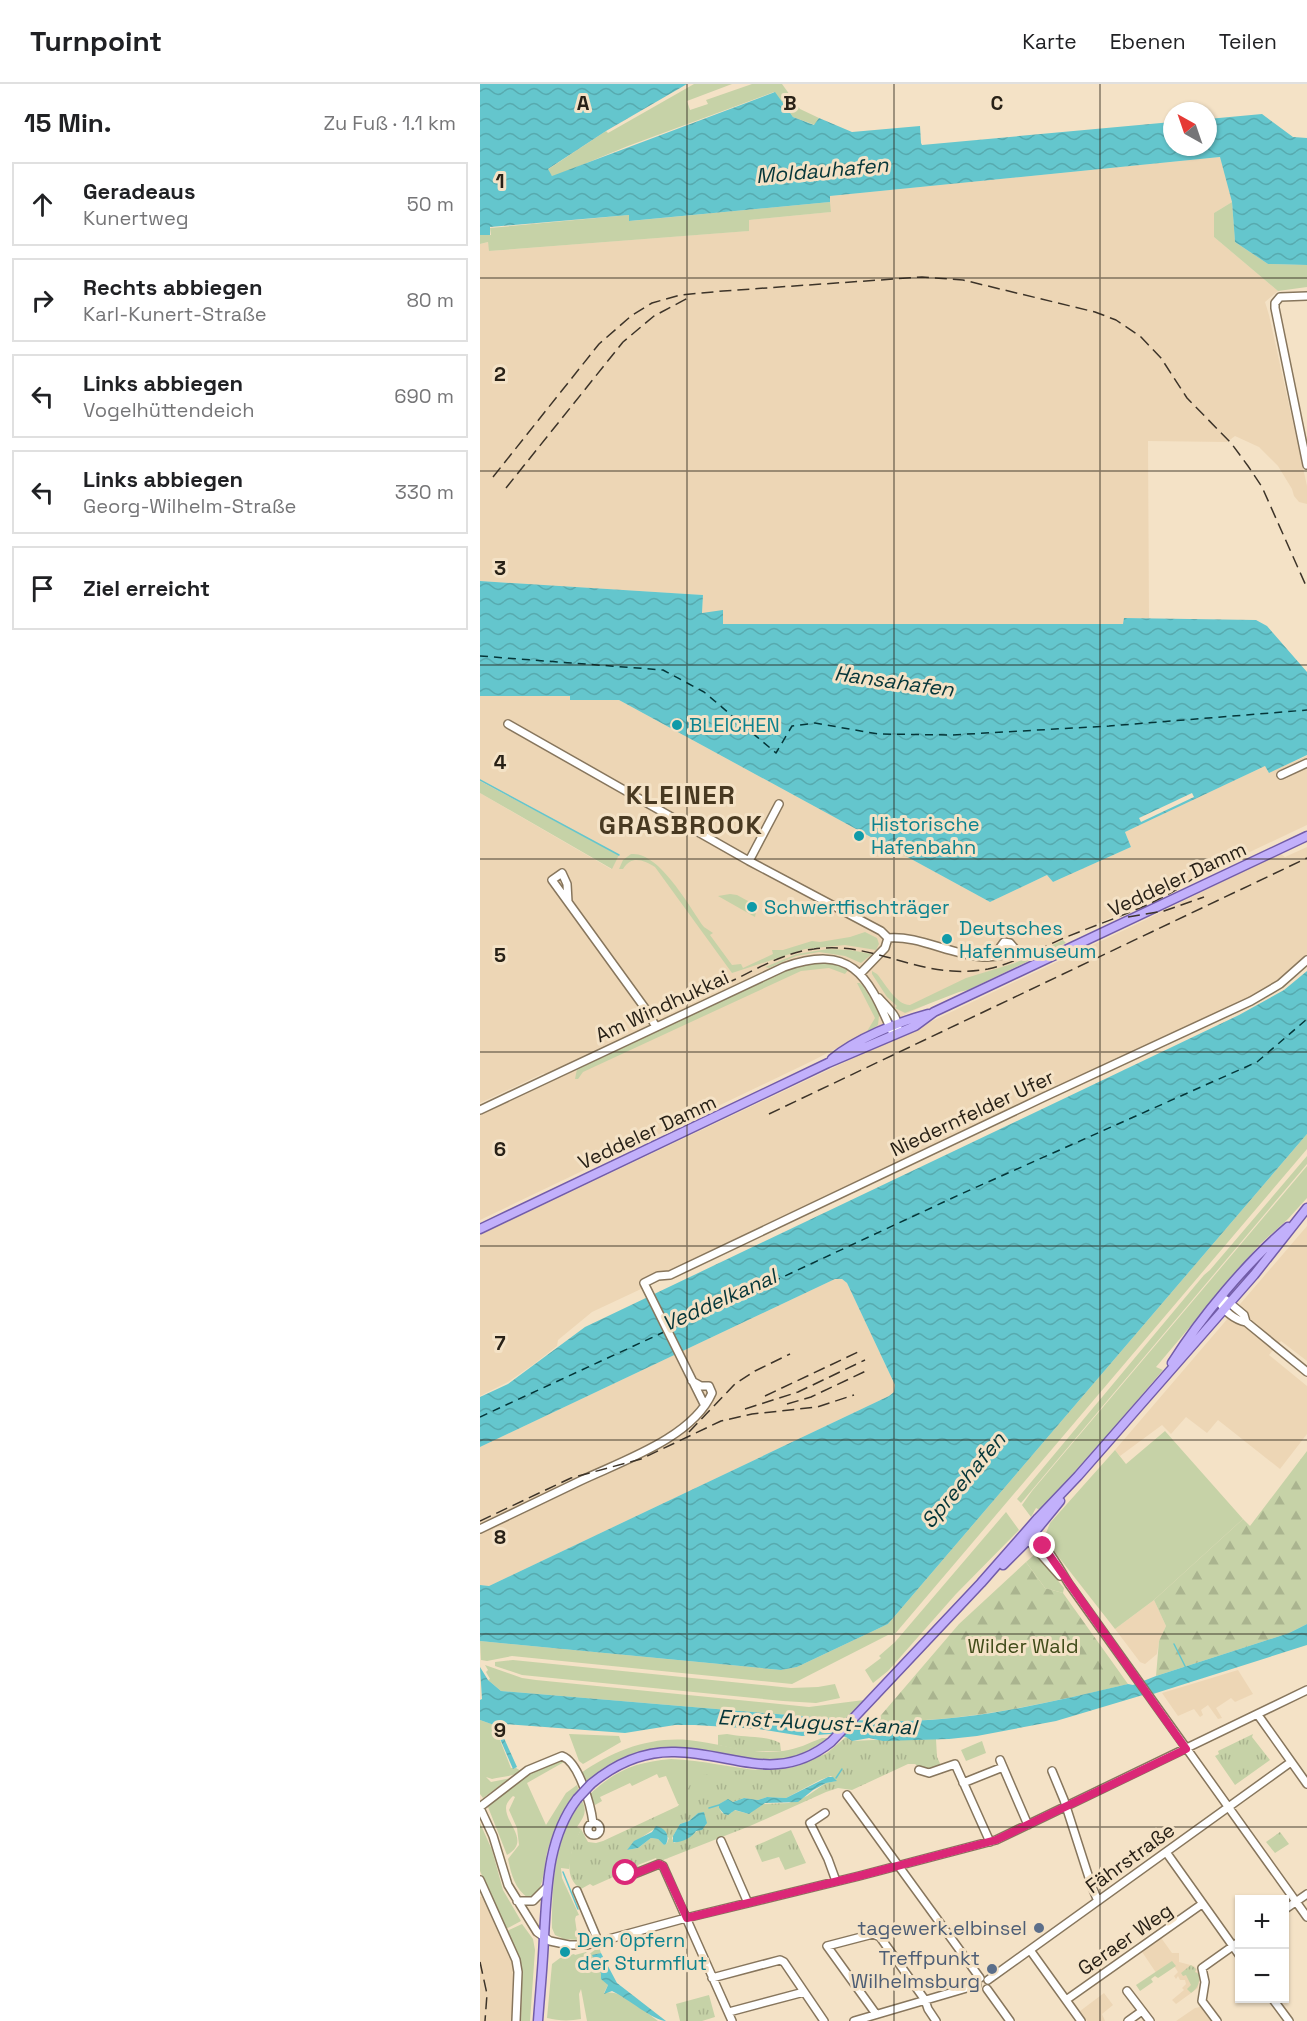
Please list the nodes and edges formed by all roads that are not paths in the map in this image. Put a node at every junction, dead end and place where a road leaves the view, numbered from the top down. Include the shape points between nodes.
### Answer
1 (1307, 296) edge
2 (1307, 465) edge
3 (508, 724) dead end
4 (1307, 763) edge
5 (1281, 775) dead end
6 (779, 804) dead end
7 (1306, 836) edge
8 (748, 861) junction
9 (568, 902) dead end
10 (888, 938) junction
11 (999, 955) dead end
12 (1307, 960) edge
13 (860, 974) junction
14 (656, 1027) junction
15 (894, 1029) junction
16 (480, 1110) edge
17 (1307, 1208) edge
18 (1300, 1216) junction
19 (480, 1229) edge
20 (1219, 1300) junction
21 (1227, 1306) junction
22 (1307, 1372) edge
23 (1162, 1378) junction
24 (699, 1389) junction
25 (704, 1404) junction
26 (480, 1528) edge
27 (1030, 1535) junction
28 (981, 1583) junction
29 (1307, 1690) edge
30 (1258, 1715) junction
31 (1186, 1749) junction
32 (1291, 1762) junction
33 (919, 1770) dead end
34 (1052, 1771) dead end
35 (963, 1783) junction
36 (1307, 1784) edge
37 (847, 1795) dead end
38 (1066, 1806) junction
39 (480, 1808) edge
40 (1228, 1808) junction
41 (825, 1813) dead end
42 (593, 1823) dead end
43 (1028, 1825) junction
44 (721, 1841) dead end
45 (990, 1842) junction
46 (1166, 1852) junction
47 (900, 1865) junction
48 (626, 1873) dead end
49 (480, 1880) edge
50 (836, 1881) junction
51 (548, 1885) junction
52 (578, 1891) dead end
53 (1307, 1894) edge
54 (484, 1899) edge
55 (517, 1901) junction
56 (1098, 1901) junction
57 (1296, 1902) junction
58 (748, 1903) junction
59 (1203, 1904) junction
60 (1289, 1907) edge
61 (1307, 1917) edge
62 (687, 1918) junction
63 (544, 1938) junction
64 (598, 1943) junction
65 (1235, 1944) edge
66 (1232, 1946) junction
67 (1030, 1950) junction
68 (1235, 1950) edge
69 (712, 1978) junction
70 (988, 1980) junction
71 (978, 1982) junction
72 (987, 1989) junction
73 (1127, 1991) dead end
74 (804, 1992) junction
75 (925, 2000) junction
76 (1066, 2000) junction
77 (1276, 2003) edge
78 (1143, 2011) junction
79 (729, 2012) junction
80 (876, 2014) junction
81 (516, 2021) edge
82 (538, 2021) edge
83 (732, 2021) edge
84 (824, 2021) edge
85 (854, 2021) edge
86 (936, 2021) edge
87 (1010, 2021) edge
88 (1081, 2021) edge
89 (1128, 2021) edge
90 (1150, 2021) edge
91 (1217, 2021) edge
92 (1289, 2021) edge

1 - 2 street via 1283,296 1275,303
3 - 8 street
4 - 5 street
6 - 8 street
7 - 15 main road, Veddeler Damm
8 - 10 street
9 - 14 street
10 - 11 street via 912,938 956,952
10 - 13 street via 885,948
12 - 24 street, Niedernfelder Ufer via 1280,984 1251,1001 670,1275 644,1283
13 - 14 street, Am Windhukkai via 835,959 799,961
13 - 15 street, Am Windhukkai via 892,1013
14 - 16 street, Am Windhukkai
15 - 19 main road, Veddeler Damm
17 - 18 main road
18 - 20 main road via 1256,1257
18 - 21 main road
20 - 21 street
20 - 23 main road
21 - 22 street via 1239,1320
21 - 23 main road
23 - 27 main road
24 - 25 street
24 - 25 street via 709,1386 712,1393
25 - 26 street via 678,1431 646,1451
27 - 28 main road
27 - 28 main road
27 - 31 street
28 - 51 main road, bridge via 824,1748 803,1758 770,1765 682,1752 652,1754 621,1764 591,1784 567,1813 558,1834
29 - 30 street
30 - 31 street
30 - 32 street
31 - 38 street
31 - 40 street
32 - 36 street
32 - 40 street, Fährstraße
33 - 35 street via 929,1773 955,1764
34 - 38 street
35 - 43 street via 1001,1764
35 - 45 street
37 - 47 street
38 - 43 street
38 - 56 street
39 - 42 street via 528,1770 562,1756 570,1760 588,1797
39 - 55 street
40 - 46 street, Fährstraße
40 - 57 street
41 - 50 street via 810,1823
43 - 45 street
44 - 58 street
45 - 47 street
46 - 56 street, Fährstraße
46 - 59 street
47 - 50 street
47 - 71 street
48 - 62 street via 663,1866
49 - 54 street
50 - 58 street
51 - 55 street via 533,1901
51 - 63 main road
52 - 64 street
53 - 57 street
54 - 81 street via 516,1960
55 - 63 street
56 - 67 street, Fährstraße
57 - 60 street
57 - 61 street
58 - 62 street
59 - 66 street
59 - 76 street, Geraer Weg
62 - 64 street
62 - 69 street
63 - 64 street via 569,1945
63 - 82 main road
65 - 66 street
66 - 68 street
66 - 91 street via 1202,1968 1202,2001
67 - 70 street, Fährstraße
67 - 76 street
69 - 74 street via 780,1960
69 - 79 street
70 - 71 street via 984,1977
70 - 72 street
71 - 72 street via 981,1989
71 - 75 street
72 - 87 street
73 - 78 street
74 - 79 street
74 - 84 street
75 - 80 street
75 - 80 street via 876,1934 827,1946
75 - 86 street
76 - 88 street
77 - 92 street
78 - 89 street
78 - 90 street
79 - 83 street
80 - 85 street

